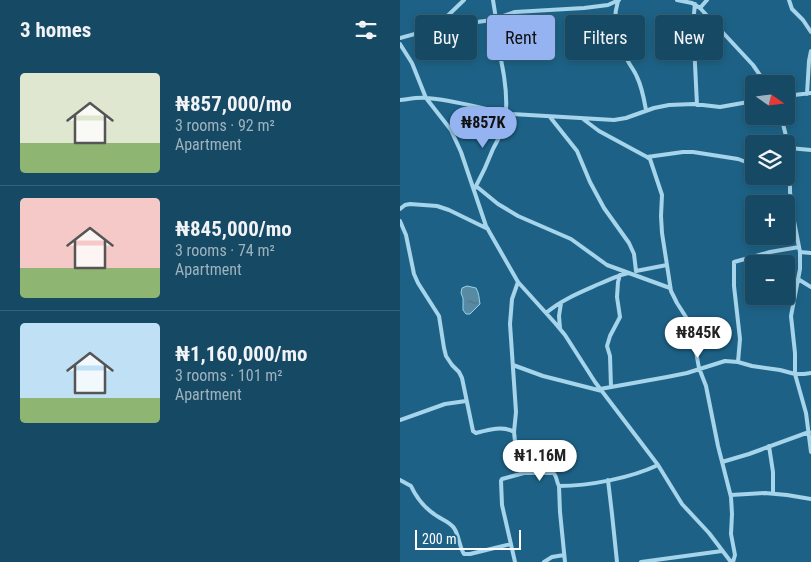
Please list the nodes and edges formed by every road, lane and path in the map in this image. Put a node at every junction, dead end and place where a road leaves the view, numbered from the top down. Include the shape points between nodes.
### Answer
1 (464, 0) edge
2 (493, 0) edge
3 (618, 0) edge
4 (677, 0) edge
5 (707, 0) edge
6 (789, 0) edge
7 (695, 4) junction
8 (700, 8) junction
9 (448, 15) edge
10 (494, 15) edge
11 (507, 15) edge
12 (811, 32) edge
13 (415, 34) edge
14 (400, 38) edge
15 (400, 44) edge
16 (811, 51) edge
17 (501, 60) edge
18 (760, 75) edge
19 (809, 94) edge
20 (795, 95) edge
21 (426, 98) junction
22 (400, 100) edge
23 (745, 103) edge
24 (696, 105) junction
25 (646, 110) junction
26 (506, 113) junction
27 (550, 117) junction
28 (583, 119) junction
29 (795, 149) edge
30 (811, 150) edge
31 (647, 156) junction
32 (745, 162) edge
33 (790, 185) edge
34 (475, 187) junction
35 (400, 209) edge
36 (400, 221) edge
37 (488, 229) junction
38 (800, 249) junction
39 (811, 253) edge
40 (667, 265) junction
41 (636, 271) junction
42 (629, 273) junction
43 (620, 275) junction
44 (798, 279) junction
45 (518, 282) junction
46 (811, 287) edge
47 (670, 288) junction
48 (560, 302) junction
49 (546, 313) junction
50 (560, 330) junction
51 (738, 362) junction
52 (513, 364) junction
53 (699, 368) junction
54 (811, 373) edge
55 (795, 374) junction
56 (611, 388) junction
57 (601, 390) junction
58 (466, 401) junction
59 (400, 420) edge
60 (514, 432) junction
61 (809, 432) junction
62 (769, 446) junction
63 (811, 452) edge
64 (722, 462) junction
65 (658, 465) junction
66 (524, 473) junction
67 (400, 480) edge
68 (608, 480) junction
69 (559, 486) junction
70 (773, 494) junction
71 (731, 495) junction
72 (811, 499) edge
73 (511, 544) junction
74 (722, 551) junction
75 (564, 555) junction
76 (515, 562) edge
77 (544, 562) edge
78 (565, 562) edge
79 (617, 562) edge
80 (641, 562) edge
81 (732, 562) edge

1 - 9 street
2 - 10 street
3 - 11 street via 608,5 521,11
3 - 25 street via 615,13 617,37 636,74
4 - 7 street
5 - 8 street
6 - 12 street via 792,9
7 - 8 street
7 - 24 street
8 - 18 street
13 - 14 street
15 - 21 street
16 - 19 street
17 - 26 street
19 - 20 street
21 - 22 street
21 - 26 street
21 - 34 street via 450,130
23 - 24 street via 720,107
24 - 25 street via 669,105
25 - 28 street via 614,120
26 - 27 street
26 - 34 street via 505,123
27 - 28 street
27 - 41 street via 577,152 604,208 629,243
28 - 31 street
29 - 30 street
31 - 32 street via 692,152
31 - 40 street via 662,195 662,233
33 - 38 street
34 - 37 street via 479,209
34 - 42 street via 518,216 571,240 612,268
35 - 37 street via 405,204 436,206
36 - 58 street via 414,274 439,316 444,348 448,360 462,378
37 - 45 street
38 - 39 street
38 - 44 street
38 - 51 street via 770,252 734,262 740,346
40 - 41 street
40 - 47 street
41 - 42 street
42 - 43 street
42 - 47 street
43 - 48 street
43 - 56 street via 620,317 607,346
44 - 46 street
44 - 55 street via 790,316
45 - 49 street
45 - 52 street via 510,310
47 - 53 street via 691,325
48 - 49 street
48 - 50 street
49 - 50 street
50 - 57 street
51 - 53 street via 725,361
51 - 55 street
52 - 57 street via 543,376
52 - 60 street
53 - 56 street via 667,378
53 - 64 street via 706,386
54 - 55 street
55 - 61 street
56 - 57 street
57 - 65 street
58 - 59 street via 445,404
58 - 60 street via 474,433 491,429
60 - 66 street via 518,469
61 - 62 street
61 - 63 street
62 - 64 street
62 - 70 street
64 - 71 street
65 - 68 street via 637,474
65 - 74 street via 682,504
66 - 69 street via 553,473
66 - 73 street via 500,481
67 - 73 street via 411,486 415,495 433,513 453,527 464,554
68 - 69 street
68 - 79 street
69 - 75 street
70 - 71 street
70 - 72 street
71 - 81 street via 731,534 735,555
73 - 76 street
74 - 80 street
74 - 81 street
75 - 77 street
75 - 78 street

